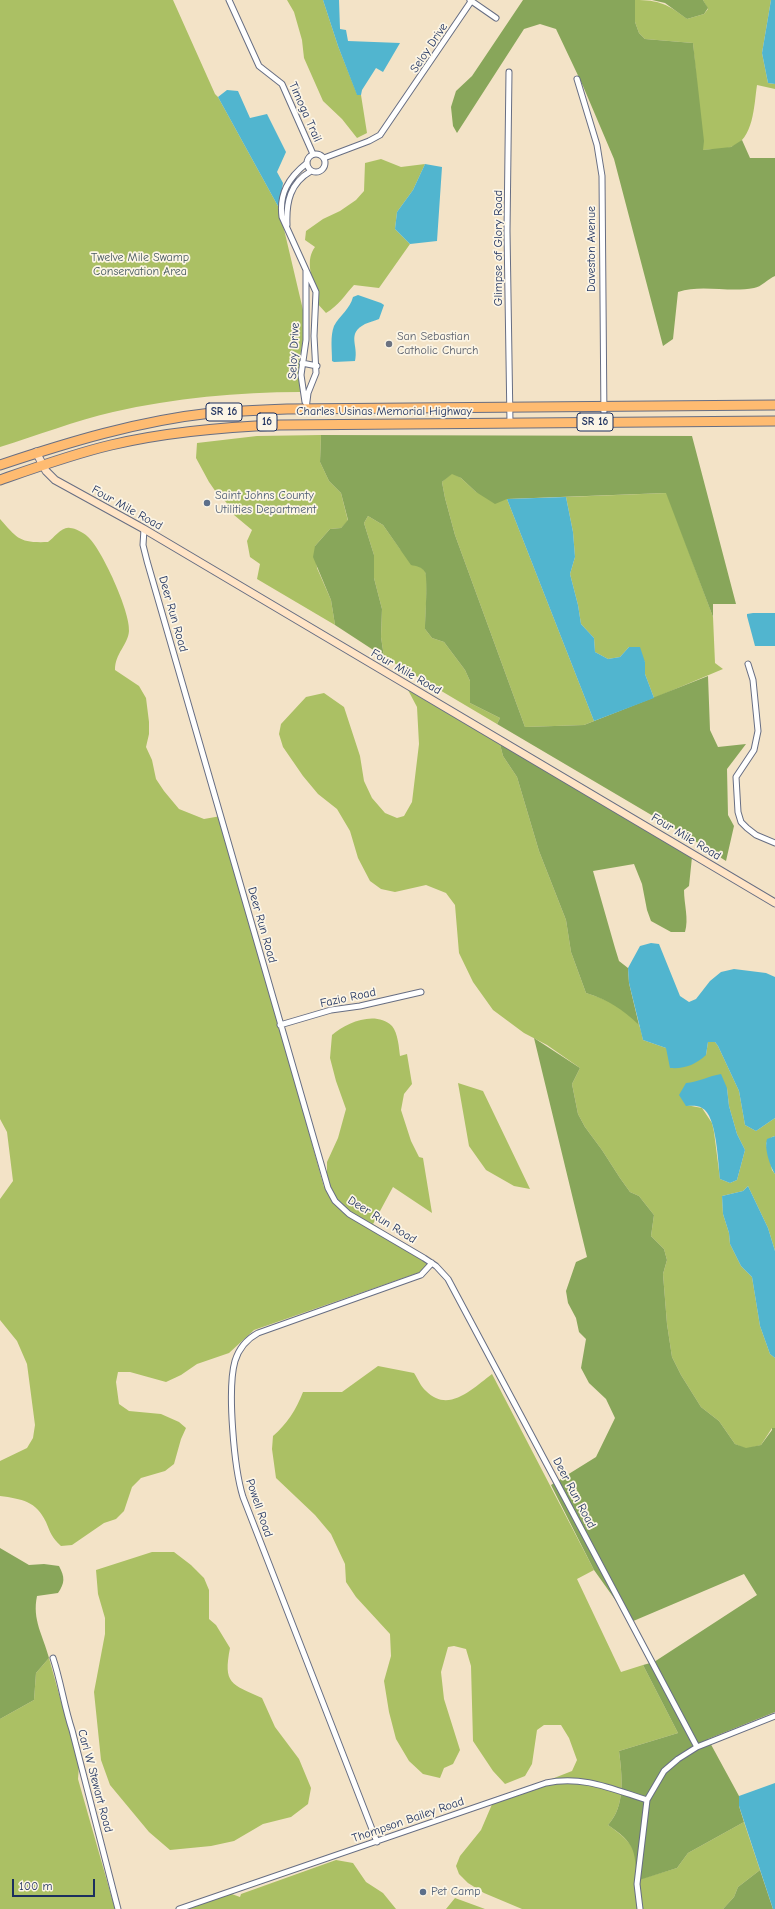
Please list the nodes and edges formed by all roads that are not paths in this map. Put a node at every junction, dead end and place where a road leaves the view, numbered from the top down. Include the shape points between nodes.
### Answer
1 (229, 0) edge
2 (471, 0) edge
3 (496, 18) dead end
4 (510, 72) dead end
5 (577, 79) dead end
6 (313, 154) junction
7 (324, 158) junction
8 (306, 163) junction
9 (311, 171) junction
10 (287, 228) junction
11 (306, 269) junction
12 (302, 363) junction
13 (317, 366) junction
14 (775, 405) edge
15 (604, 406) junction
16 (510, 408) junction
17 (306, 409) junction
18 (775, 421) edge
19 (604, 422) junction
20 (510, 423) junction
21 (222, 427) junction
22 (36, 452) junction
23 (0, 465) edge
24 (43, 465) junction
25 (0, 480) edge
26 (144, 529) junction
27 (748, 664) dead end
28 (775, 843) edge
29 (775, 902) edge
30 (421, 992) dead end
31 (280, 1025) junction
32 (432, 1263) junction
33 (53, 1658) dead end
34 (775, 1716) edge
35 (697, 1747) junction
36 (647, 1800) junction
37 (377, 1842) junction
38 (118, 1909) edge
39 (180, 1909) edge
40 (640, 1909) edge

1 - 6 street, Timoga Trail via 259,66 282,84
2 - 3 street
2 - 7 street, Seloy Drive via 380,135
4 - 16 street, Glimpse of Glory Road via 507,231
5 - 15 street, Daveston Avenue via 597,145 602,176
6 - 7 street via 319,154
6 - 8 street, Seloy Drive
7 - 9 street, Seloy Drive via 326,164 323,170 317,173
8 - 9 street
8 - 10 street, Seloy Drive via 290,179 282,198 282,217
9 - 10 street, Seloy Drive via 301,177 292,189 286,215
10 - 11 street, Seloy Drive
11 - 12 street, Seloy Drive via 306,340
11 - 13 street, Seloy Drive via 314,285 317,300 314,336
12 - 13 street
12 - 17 street, Seloy Drive via 301,375
13 - 17 street, Seloy Drive via 308,393
14 - 15 highway, Charles Usinas Memorial Highway / SR 16
15 - 16 highway, Charles Usinas Memorial Highway / SR 16
15 - 19 street, Daveston Avenue
16 - 17 highway, Charles Usinas Memorial Highway / SR 16
16 - 20 street, Glimpse of Glory Road
17 - 21 highway, 16 via 300,420 231,424
17 - 22 highway, Charles Usinas Memorial Highway / SR 16 via 190,416 118,429
18 - 19 highway, Charles Usinas Memorial Highway / SR 16
19 - 20 highway, Charles Usinas Memorial Highway / SR 16
20 - 21 highway, Charles Usinas Memorial Highway / SR 16
21 - 24 highway, Charles Usinas Memorial Highway / SR 16 via 112,445
22 - 23 highway, Charles Usinas Memorial Highway / SR 16
22 - 24 main road, Four Mile Road
24 - 25 highway, Charles Usinas Memorial Highway / SR 16
24 - 26 main road, Four Mile Road via 50,476 64,486
26 - 29 main road, Four Mile Road
26 - 31 street, Deer Run Road via 143,545 147,561
27 - 28 street via 754,680 758,731 754,750 736,777 738,812 747,828
30 - 31 street, Fazio Road via 332,1010
31 - 32 street, Deer Run Road via 331,1194 349,1214
32 - 35 street, Deer Run Road via 448,1279
32 - 37 street, Powell Road via 421,1275 258,1333 242,1346 234,1369 233,1425 237,1475 242,1497
33 - 38 street, Carl W Stewart Road
34 - 35 street
35 - 36 street via 664,1771
36 - 37 street, Thompson Bailey Road via 590,1783 559,1780
36 - 40 street via 637,1884
37 - 39 street, Thompson Bailey Road

